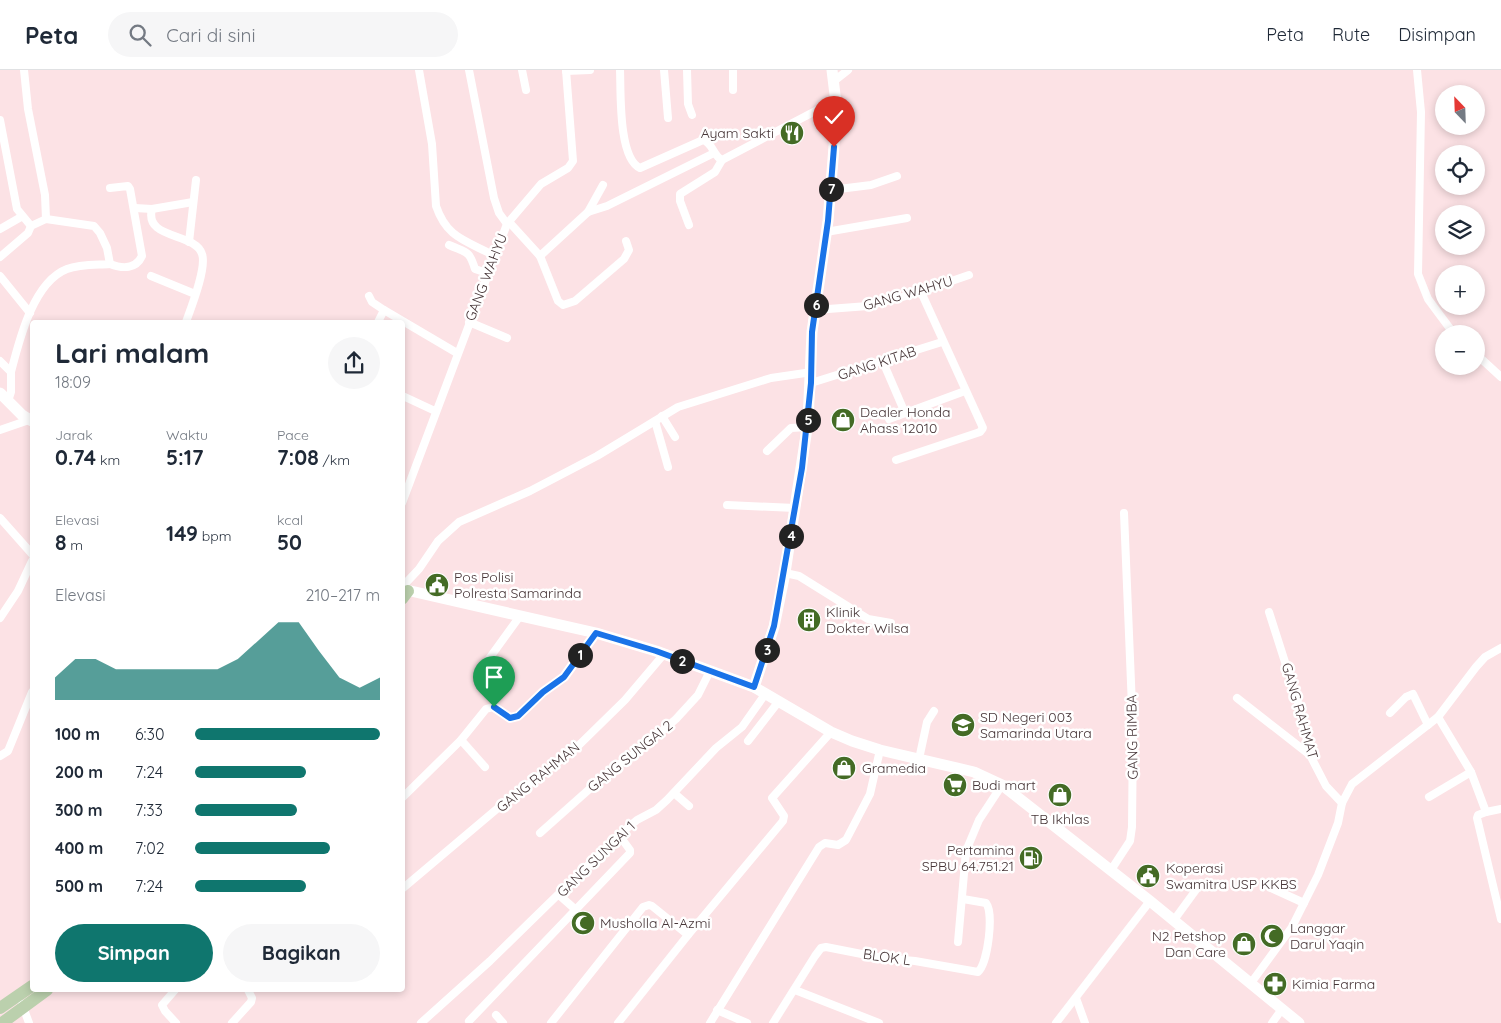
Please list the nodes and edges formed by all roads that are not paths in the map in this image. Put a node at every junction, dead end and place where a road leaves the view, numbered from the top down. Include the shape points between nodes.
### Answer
1 (24, 70) edge
2 (419, 70) edge
3 (468, 70) edge
4 (522, 70) edge
5 (590, 70) edge
6 (620, 70) edge
7 (664, 70) edge
8 (687, 70) edge
9 (733, 70) edge
10 (848, 70) edge
11 (1417, 70) edge
12 (566, 71) edge
13 (833, 76) edge
14 (526, 90) dead end
15 (734, 90) dead end
16 (836, 103) junction
17 (692, 115) dead end
18 (668, 118) dead end
19 (0, 120) edge
20 (714, 153) junction
21 (722, 160) junction
22 (897, 176) dead end
23 (196, 180) dead end
24 (603, 184) dead end
25 (110, 188) dead end
26 (831, 190) junction
27 (193, 202) junction
28 (135, 208) junction
29 (152, 209) junction
30 (588, 212) junction
31 (21, 217) junction
32 (907, 218) dead end
33 (46, 219) junction
34 (508, 223) junction
35 (689, 225) dead end
36 (31, 226) junction
37 (0, 229) edge
38 (826, 232) junction
39 (626, 241) dead end
40 (189, 242) junction
41 (449, 245) dead end
42 (493, 255) junction
43 (540, 256) junction
44 (0, 257) edge
45 (110, 264) junction
46 (487, 273) junction
47 (969, 274) dead end
48 (0, 276) edge
49 (151, 276) dead end
50 (921, 292) junction
51 (194, 294) junction
52 (369, 296) dead end
53 (384, 310) junction
54 (816, 310) junction
55 (30, 313) junction
56 (187, 320) edge
57 (379, 320) edge
58 (401, 320) edge
59 (405, 322) edge
60 (469, 322) junction
61 (1448, 325) edge
62 (507, 338) dead end
63 (942, 342) junction
64 (457, 353) junction
65 (0, 361) edge
66 (882, 362) junction
67 (1485, 362) edge
68 (11, 372) junction
69 (812, 377) junction
70 (1501, 377) edge
71 (965, 391) junction
72 (406, 396) dead end
73 (4, 397) edge
74 (435, 411) junction
75 (905, 413) junction
76 (662, 416) junction
77 (890, 419) dead end
78 (30, 420) edge
79 (30, 421) edge
80 (655, 421) junction
81 (808, 427) junction
82 (0, 430) edge
83 (675, 437) dead end
84 (767, 452) dead end
85 (896, 460) dead end
86 (668, 467) dead end
87 (405, 495) edge
88 (727, 505) dead end
89 (795, 508) junction
90 (1124, 513) dead end
91 (0, 518) edge
92 (30, 552) edge
93 (30, 565) edge
94 (785, 573) junction
95 (405, 589) edge
96 (405, 590) edge
97 (1269, 612) dead end
98 (520, 616) junction
99 (0, 618) edge
100 (891, 623) dead end
101 (596, 633) junction
102 (1501, 648) edge
103 (664, 654) junction
104 (483, 666) dead end
105 (710, 672) junction
106 (754, 687) junction
107 (766, 693) junction
108 (30, 697) edge
109 (1237, 698) dead end
110 (780, 701) junction
111 (934, 711) dead end
112 (1390, 713) dead end
113 (1438, 717) junction
114 (1428, 725) junction
115 (831, 732) junction
116 (461, 740) junction
117 (748, 741) dead end
118 (880, 750) junction
119 (1310, 755) junction
120 (0, 756) edge
121 (919, 759) junction
122 (485, 767) dead end
123 (1471, 772) junction
124 (1002, 785) junction
125 (674, 793) junction
126 (405, 795) edge
127 (1429, 797) dead end
128 (1342, 803) junction
129 (689, 806) dead end
130 (1501, 809) edge
131 (1486, 812) junction
132 (540, 833) dead end
133 (620, 835) junction
134 (1111, 870) junction
135 (1201, 883) dead end
136 (405, 886) edge
137 (1271, 888) dead end
138 (559, 895) junction
139 (963, 899) junction
140 (1150, 901) junction
141 (1304, 903) junction
142 (576, 910) junction
143 (1501, 919) edge
144 (1174, 920) junction
145 (688, 935) junction
146 (958, 942) dead end
147 (1251, 983) junction
148 (30, 987) edge
149 (795, 990) junction
150 (44, 992) edge
151 (174, 992) edge
152 (249, 992) edge
153 (16, 997) junction
154 (1076, 998) junction
155 (1, 1006) edge
156 (24, 1008) junction
157 (1282, 1009) junction
158 (718, 1010) junction
159 (496, 1015) dead end
160 (7, 1019) edge
161 (469, 1021) dead end
162 (30, 1023) edge
163 (176, 1023) edge
164 (232, 1023) edge
165 (422, 1023) edge
166 (503, 1023) edge
167 (551, 1023) edge
168 (618, 1023) edge
169 (710, 1023) edge
170 (747, 1023) edge
171 (773, 1023) edge
172 (879, 1023) edge
173 (1056, 1023) edge
174 (1085, 1023) edge
175 (1272, 1023) edge
176 (1299, 1023) edge

1 - 33 street
2 - 42 street via 432,144 439,215 446,229
3 - 34 street via 494,198 499,213
4 - 14 street
5 - 12 street
6 - 20 street via 623,133 636,167 644,168 703,140 708,141
7 - 18 street
8 - 17 street via 688,104
9 - 15 street
10 - 13 street
11 - 61 street via 1421,112 1418,274 1428,298
12 - 34 street, GANG WAHYU via 574,161 541,184
13 - 16 main road
16 - 21 street via 822,107
16 - 26 main road
19 - 31 street
20 - 21 street
20 - 30 street via 607,206
21 - 35 street via 715,172 679,196
22 - 26 street via 872,185
23 - 27 street
24 - 30 street
25 - 28 street via 129,187
26 - 38 main road
27 - 29 street
27 - 40 street
28 - 29 street
28 - 45 street via 142,249 140,261 132,267
29 - 40 street via 152,222 166,233
30 - 43 street
31 - 36 street
31 - 37 street
32 - 38 street
33 - 36 street
33 - 45 street via 94,226 100,233
34 - 42 street, GANG WAHYU
34 - 43 street
36 - 44 street via 28,233
38 - 54 main road
39 - 43 street via 629,250 624,260 574,301 563,305 558,301
40 - 51 street via 200,250 203,258
41 - 46 street via 468,254 474,260 475,269
42 - 46 street, GANG WAHYU
45 - 55 street via 63,270 42,290
46 - 60 street, GANG WAHYU
47 - 50 street, GANG WAHYU
48 - 55 street
49 - 51 street
50 - 54 street, GANG WAHYU via 860,307
50 - 63 street
51 - 56 street
52 - 53 street
53 - 57 street
53 - 58 street
54 - 69 main road via 810,348
55 - 68 street
59 - 64 street
60 - 62 street
60 - 64 street, GANG WAHYU
63 - 66 street, GANG KITAB
63 - 71 street
64 - 74 street, GANG WAHYU
65 - 68 street
66 - 69 street, GANG KITAB
66 - 75 street
67 - 70 street
68 - 73 street via 11,392
69 - 76 street, GANG KITAB via 758,382 685,404
69 - 81 main road
71 - 75 street
71 - 85 street via 981,421 982,431
72 - 74 street
73 - 78 main road
74 - 87 street, GANG WAHYU
75 - 77 street
76 - 80 street, GANG KITAB
76 - 83 street
79 - 82 street
80 - 86 street
80 - 95 street, GANG KITAB via 597,456 459,522 434,546
81 - 84 street via 791,428
81 - 89 main road
88 - 89 street
89 - 94 main road
90 - 134 street, GANG RIMBA via 1133,731 1132,827 1130,841
91 - 92 street
93 - 99 street
94 - 100 street via 799,576 868,619
94 - 106 main road via 772,634
96 - 98 main road
97 - 119 street, GANG RAHMAT via 1300,709
98 - 101 main road
98 - 104 street
101 - 103 main road
101 - 116 street via 564,677 518,716 510,718 490,707
102 - 113 street via 1485,657
103 - 105 main road
103 - 136 street, GANG RAHMAN via 625,700 576,748
105 - 106 main road
105 - 132 street, GANG SUNGAI 2 via 698,695 676,719 612,769
106 - 107 main road
107 - 110 main road
107 - 125 street, GANG SUNGAI 1 via 742,727 716,748
108 - 120 street via 8,751
109 - 119 street
110 - 115 main road
110 - 117 street
111 - 121 street via 927,722
112 - 114 street via 1413,694
113 - 114 street
113 - 123 street
114 - 128 street via 1358,777
115 - 118 main road
115 - 145 street via 772,798 784,816 783,821
116 - 122 street
116 - 126 street
118 - 121 main road
118 - 158 street via 870,794 846,840 841,844 822,844
119 - 128 street, GANG RAHMAT via 1326,786
121 - 124 main road via 974,772
123 - 127 street
123 - 131 street
124 - 134 main road
124 - 139 street via 979,820 966,851
125 - 129 street
125 - 133 street, GANG SUNGAI 1
128 - 141 street via 1326,855
130 - 131 street
131 - 143 street via 1477,818
133 - 138 street, GANG SUNGAI 1
133 - 142 street via 630,853
134 - 140 main road
135 - 144 street
137 - 141 street
138 - 142 street
138 - 165 street, GANG SUNGAI 1
139 - 146 street
139 - 149 street, BLOK L via 986,903 989,907 987,951 978,972 831,947 821,948
140 - 144 main road
140 - 154 street
141 - 147 street via 1288,935
142 - 161 street
144 - 147 main road
145 - 167 street via 652,906 646,905
145 - 168 street
147 - 157 main road
148 - 153 main road
149 - 171 street
149 - 172 street
150 - 156 main road
151 - 163 street via 162,1005 164,1012
152 - 164 street via 251,1002
153 - 155 main road
153 - 156 street
154 - 173 street
154 - 174 street
155 - 160 street
156 - 160 main road
156 - 162 street
157 - 175 street
157 - 176 main road
158 - 169 street
158 - 170 street
159 - 166 street

